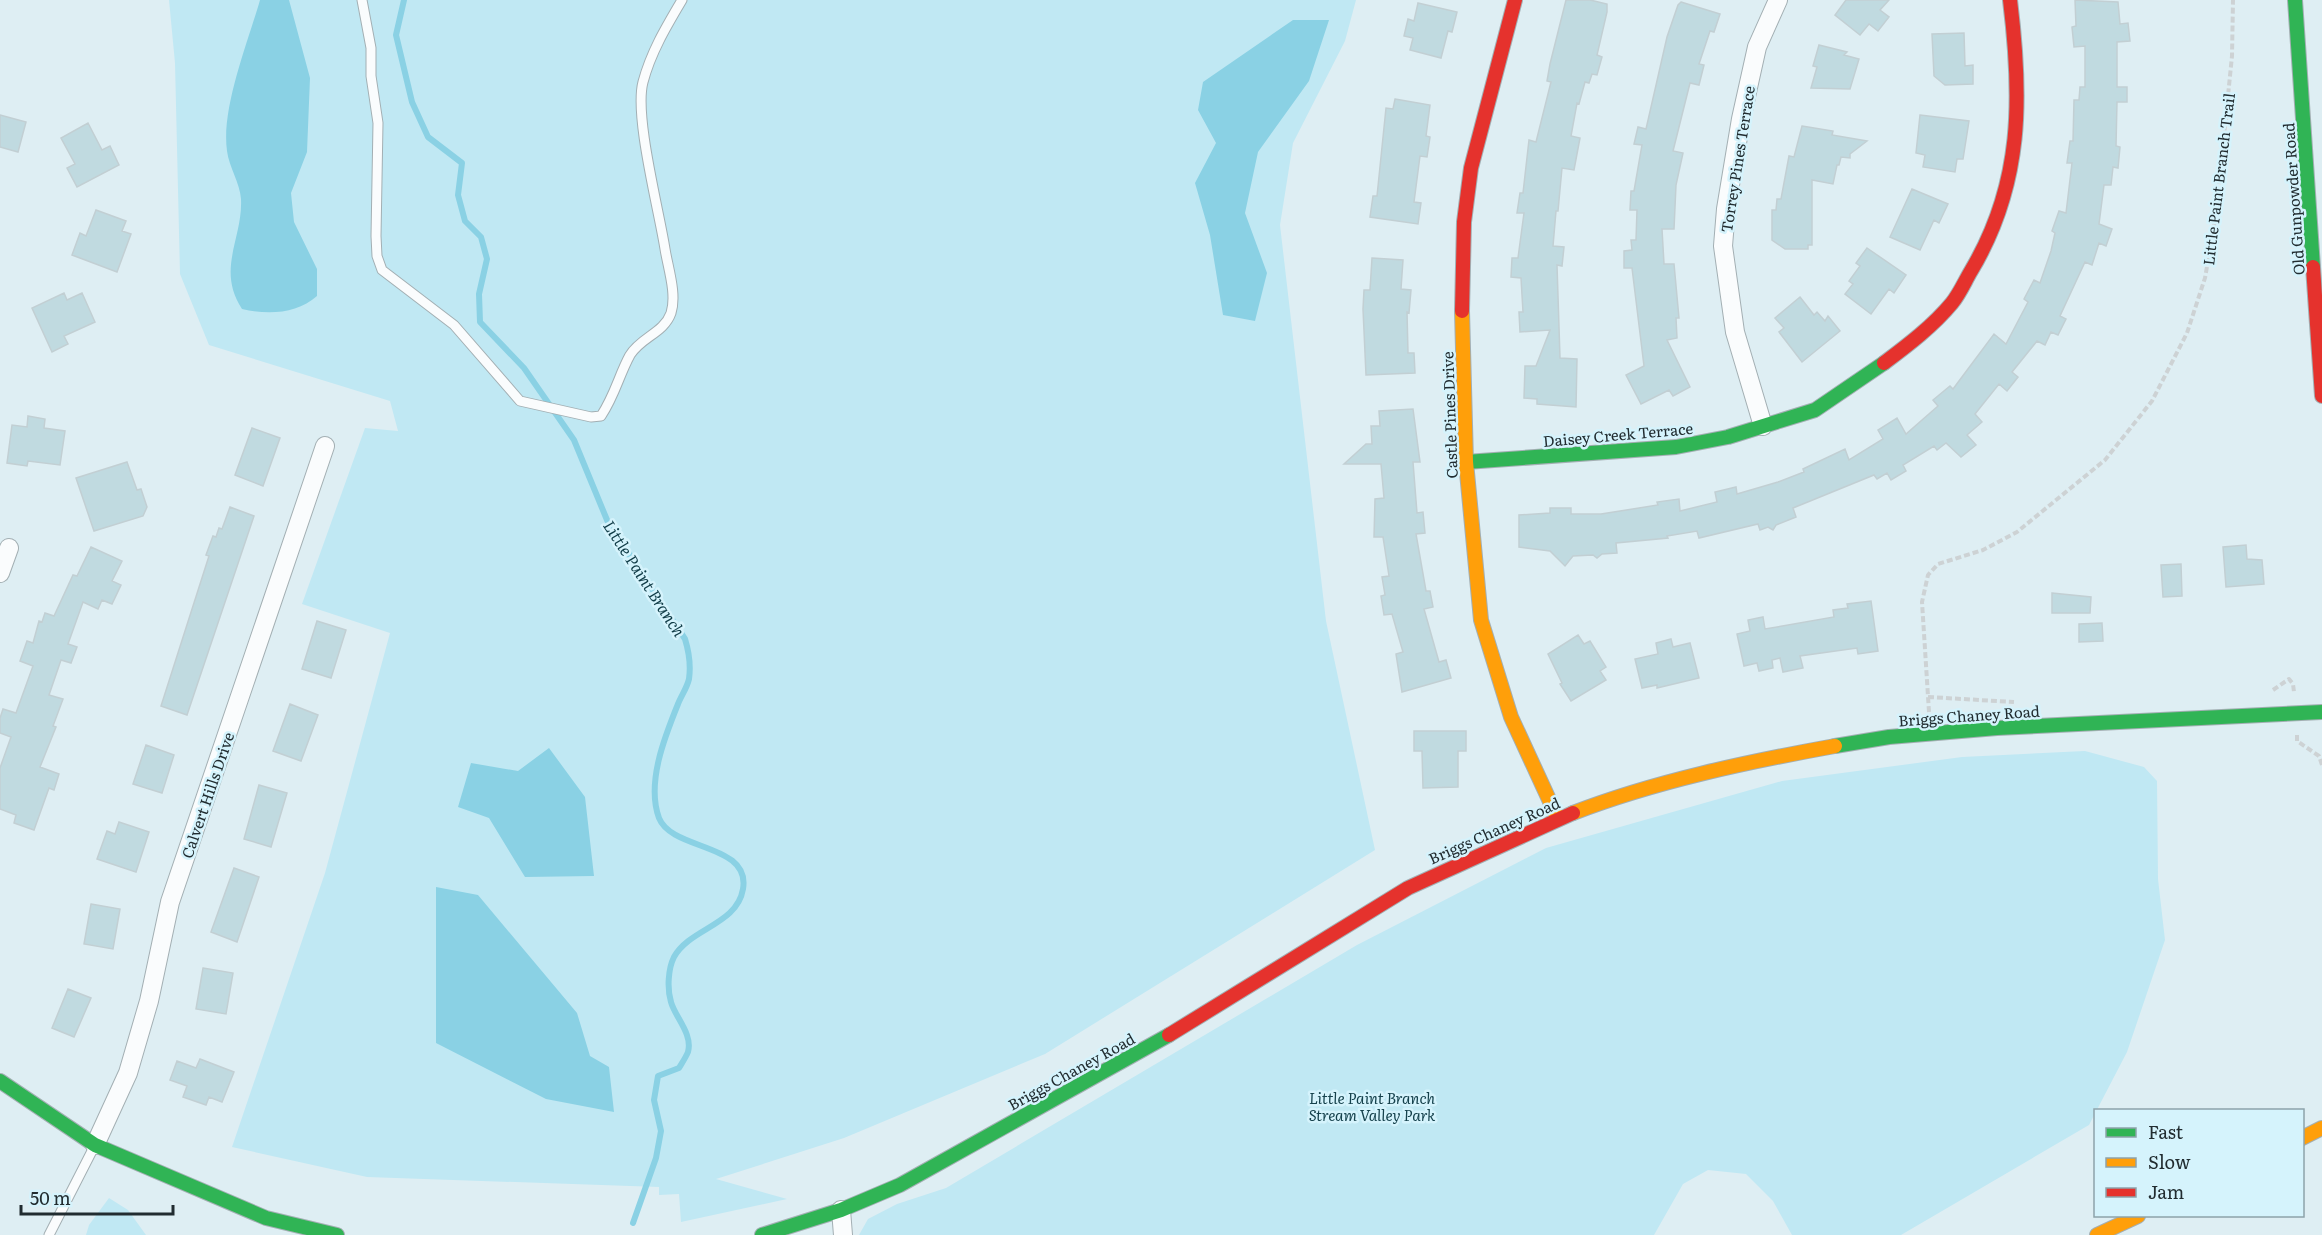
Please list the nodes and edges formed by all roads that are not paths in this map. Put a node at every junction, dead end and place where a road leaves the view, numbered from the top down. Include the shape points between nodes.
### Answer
1 (362, 0) edge
2 (682, 0) edge
3 (1515, 0) edge
4 (1778, 0) edge
5 (2010, 0) edge
6 (2295, 0) edge
7 (2322, 396) edge
8 (1763, 426) junction
9 (325, 446) dead end
10 (1466, 462) junction
11 (9, 548) dead end
12 (0, 573) edge
13 (2322, 712) edge
14 (1558, 819) junction
15 (0, 1081) edge
16 (2322, 1128) edge
17 (2304, 1137) edge
18 (95, 1145) junction
19 (841, 1210) junction
20 (2134, 1217) edge
21 (263, 1227) edge
22 (49, 1235) edge
23 (338, 1235) edge
24 (762, 1235) edge
25 (843, 1235) edge
26 (2097, 1235) edge

1 - 2 lane via 378,123 376,236 382,270 454,325 520,401 591,417 601,416 614,398 630,355 641,341 667,322 672,311 642,117 642,84 656,43
3 - 10 main road, Castle Pines Drive via 1471,168 1464,222
4 - 8 street, Torrey Pines Terrace via 1757,47 1741,118 1723,246 1735,332
5 - 8 main road, Daisey Creek Terrace via 2018,64 2017,135 2009,182 1988,245 1953,302 1895,356 1815,410
6 - 7 main road, Old Gunpowder Road
8 - 10 main road, Daisey Creek Terrace via 1676,447
9 - 18 street, Calvert Hills Drive via 170,902 149,1001 128,1073
10 - 14 main road, Castle Pines Drive via 1481,620 1511,717
11 - 12 street
13 - 14 main road, Briggs Chaney Road via 1931,734 1829,745 1617,796
14 - 19 main road, Briggs Chaney Road via 1408,888 1126,1061 900,1185
15 - 18 main road
16 - 17 main road
18 - 21 main road
18 - 22 lane
19 - 24 main road, Briggs Chaney Road
19 - 25 street
20 - 26 main road
21 - 23 main road

